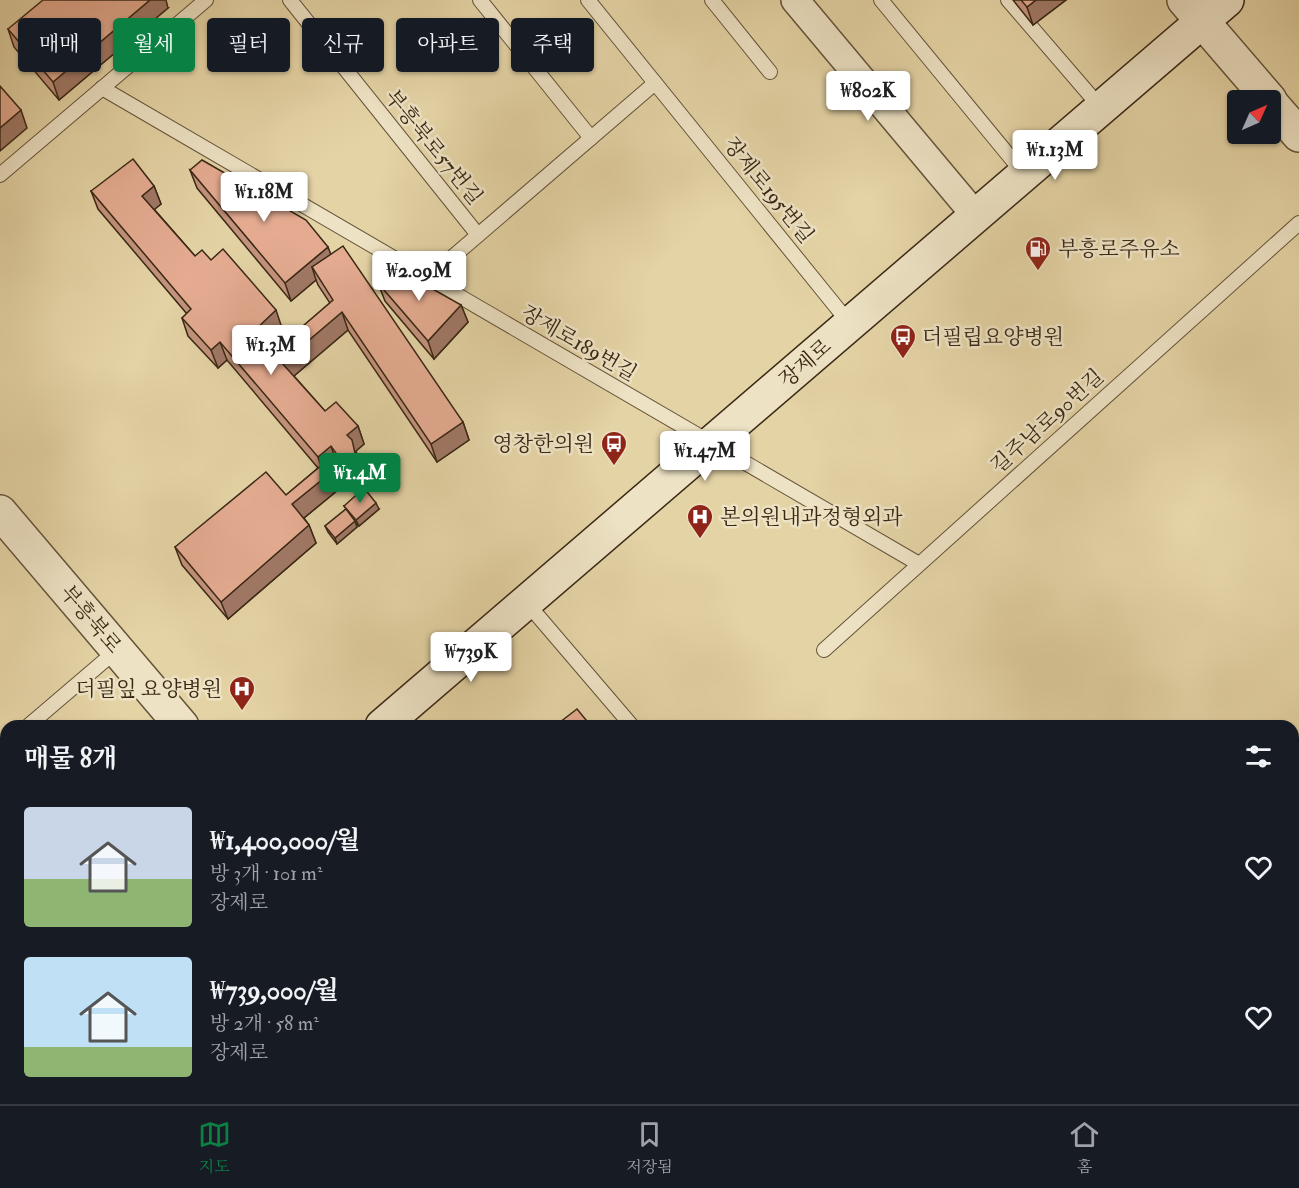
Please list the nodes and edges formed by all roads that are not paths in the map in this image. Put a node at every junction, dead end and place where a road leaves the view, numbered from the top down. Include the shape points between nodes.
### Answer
1 (290, 0) edge
2 (480, 0) edge
3 (588, 0) edge
4 (712, 0) edge
5 (795, 0) edge
6 (881, 0) edge
7 (1008, 0) edge
8 (1227, 0) edge
9 (200, 2) edge
10 (1193, 11) edge
11 (770, 72) dead end
12 (655, 83) junction
13 (102, 88) junction
14 (1261, 90) edge
15 (1101, 108) junction
16 (1281, 114) edge
17 (1299, 135) edge
18 (591, 138) junction
19 (1024, 174) junction
20 (0, 175) edge
21 (976, 216) junction
22 (1299, 223) edge
23 (478, 235) junction
24 (427, 279) junction
25 (850, 324) junction
26 (710, 444) junction
27 (0, 512) edge
28 (919, 564) junction
29 (526, 602) junction
30 (117, 650) junction
31 (824, 650) dead end
32 (35, 720) edge
33 (177, 720) edge
34 (389, 720) edge
35 (627, 720) edge

1 - 23 lane, 부흥북로57번길
2 - 18 lane
3 - 12 lane, 장제로195번길
4 - 11 lane
5 - 21 street
6 - 19 lane
7 - 15 lane
8 - 10 main road, 장제로
9 - 13 lane
10 - 14 main road
10 - 15 main road, 장제로
12 - 18 lane
12 - 25 lane, 장제로195번길
13 - 20 lane
13 - 24 lane, 장제로189번길
15 - 19 main road, 장제로
16 - 17 main road
18 - 23 lane
19 - 21 main road, 장제로
21 - 25 main road, 장제로
22 - 28 lane, 길주남로90번길
23 - 24 lane
24 - 26 lane, 장제로189번길
25 - 26 main road, 장제로
26 - 28 lane, 장제로189번길
26 - 29 main road, 장제로
27 - 30 main road, 부흥북로
28 - 31 lane, 길주남로90번길
29 - 34 main road, 장제로
29 - 35 lane
30 - 32 lane
30 - 33 main road, 부흥북로

